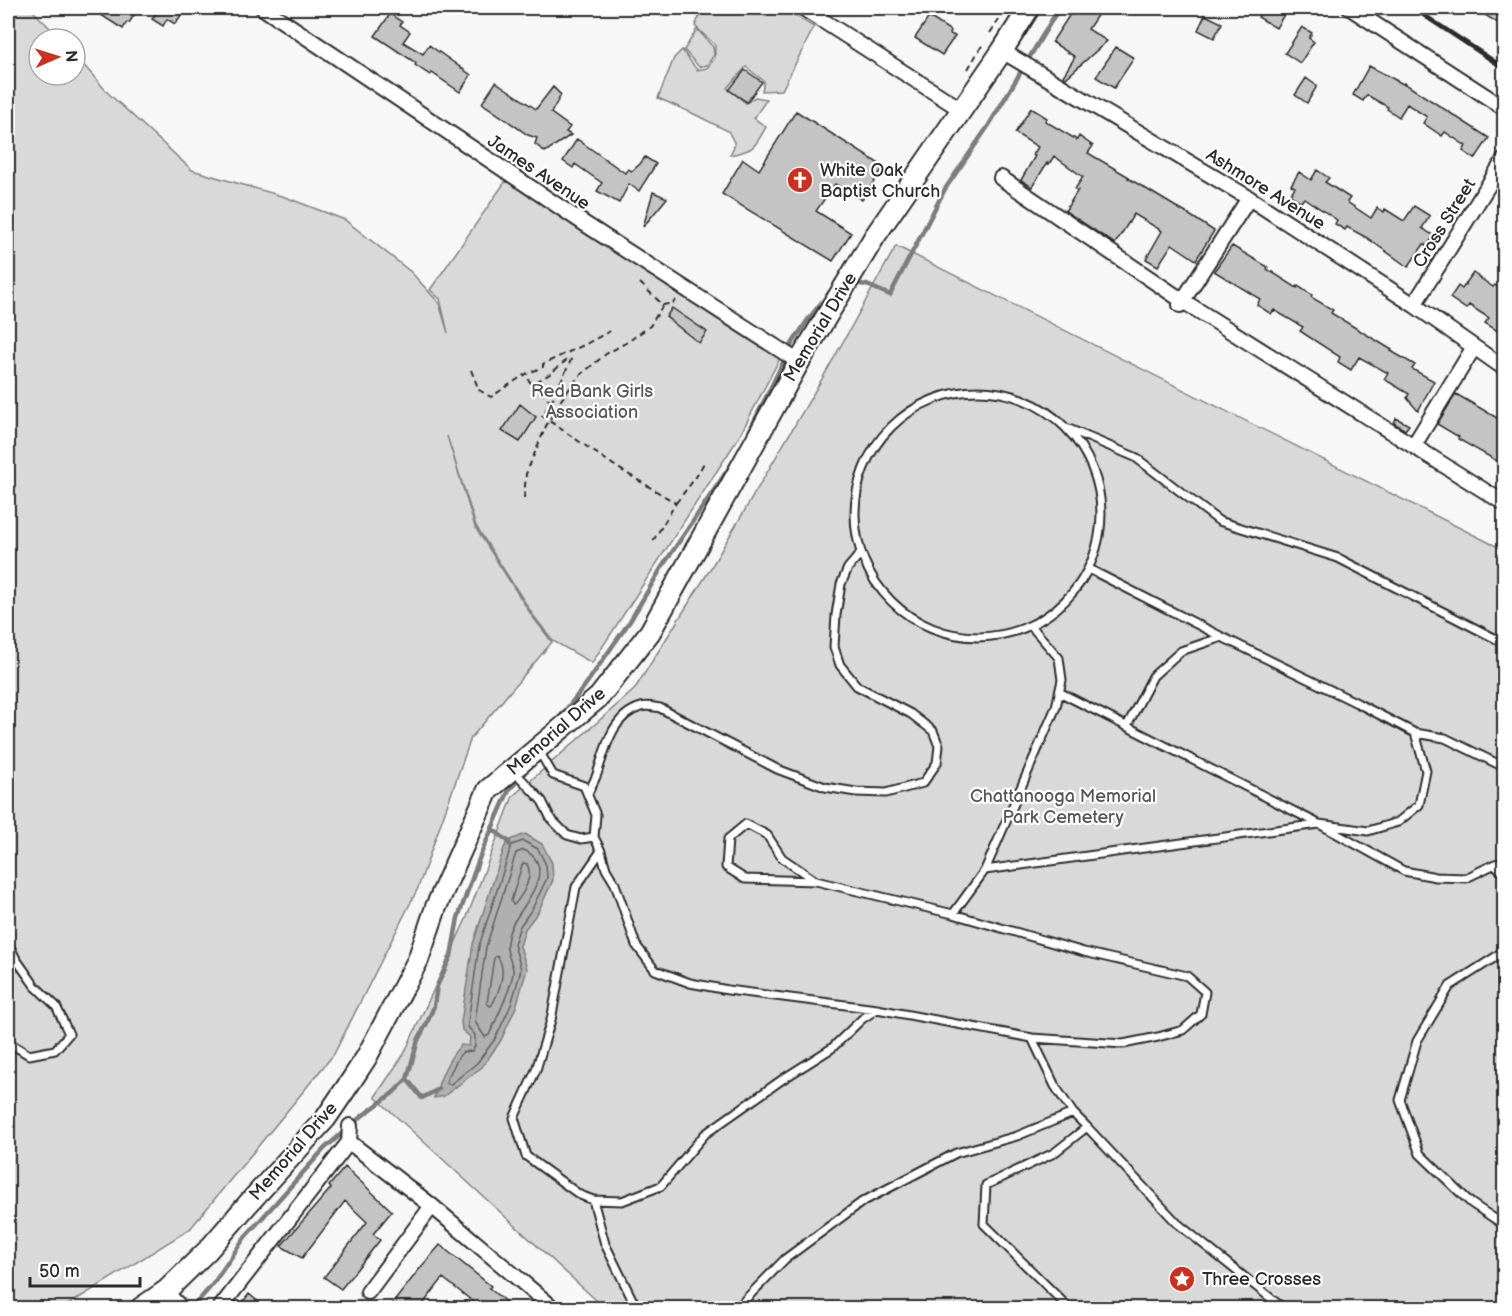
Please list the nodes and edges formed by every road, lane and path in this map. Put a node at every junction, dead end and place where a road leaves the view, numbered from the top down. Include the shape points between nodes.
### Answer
1 (263, 8) edge
2 (803, 8) edge
3 (1007, 8) edge
4 (1029, 8) edge
5 (1350, 8) edge
6 (990, 33) dead end
7 (1002, 51) junction
8 (1504, 108) edge
9 (962, 110) junction
10 (1504, 160) edge
11 (1000, 178) dead end
12 (1249, 198) junction
13 (640, 283) dead end
14 (686, 289) junction
15 (1182, 303) junction
16 (663, 305) junction
17 (1414, 305) junction
18 (610, 331) dead end
19 (1474, 346) junction
20 (799, 362) junction
21 (1504, 368) edge
22 (471, 370) dead end
23 (524, 375) junction
24 (532, 384) junction
25 (551, 402) junction
26 (549, 421) junction
27 (1069, 429) junction
28 (1413, 446) junction
29 (705, 461) dead end
30 (524, 498) dead end
31 (676, 503) junction
32 (1504, 503) edge
33 (653, 541) dead end
34 (860, 554) junction
35 (1089, 569) junction
36 (1031, 626) junction
37 (1222, 637) junction
38 (1504, 643) edge
39 (1059, 692) junction
40 (1127, 726) junction
41 (1416, 733) junction
42 (538, 749) junction
43 (1504, 769) edge
44 (513, 770) junction
45 (588, 793) junction
46 (1319, 824) junction
47 (594, 837) junction
48 (601, 851) junction
49 (1504, 862) edge
50 (1495, 864) junction
51 (985, 870) junction
52 (1504, 874) edge
53 (816, 881) junction
54 (953, 914) junction
55 (8, 943) edge
56 (1504, 949) edge
57 (877, 1009) junction
58 (1032, 1038) junction
59 (8, 1042) edge
60 (1073, 1113) junction
61 (350, 1126) dead end
62 (1087, 1127) junction
63 (349, 1142) junction
64 (593, 1200) junction
65 (432, 1206) junction
66 (1504, 1225) edge
67 (165, 1291) junction
68 (368, 1292) dead end
69 (141, 1308) edge
70 (181, 1308) edge
71 (220, 1308) edge
72 (553, 1308) edge
73 (640, 1308) edge
74 (737, 1308) edge
75 (1069, 1308) edge
76 (1283, 1308) edge

1 - 14 street, James Avenue
2 - 9 street
3 - 6 path
4 - 7 street, Memorial Drive
5 - 8 street
7 - 9 street, Memorial Drive
7 - 12 street, Ashmore Avenue
9 - 20 street, Memorial Drive via 875,236
10 - 17 street, Cross Street
11 - 15 street
12 - 15 street
12 - 17 street, Ashmore Avenue
13 - 16 path
14 - 16 path via 673,303
14 - 20 street, James Avenue
15 - 28 street
16 - 26 path via 650,326 579,376
17 - 19 street, Ashmore Avenue
18 - 23 path
19 - 21 street, Ashmore Avenue
19 - 28 street
20 - 42 street, Memorial Drive via 650,632 599,697
22 - 23 path via 479,390 490,397
23 - 24 path
24 - 25 path
24 - 25 path via 569,358
25 - 26 path via 542,416
26 - 30 path via 526,474
26 - 31 path
27 - 34 lane via 1031,401 984,390 937,396 896,420 867,458 855,504
27 - 35 lane via 1089,459 1100,493 1101,529
27 - 38 lane via 1135,457 1219,520 1338,558
28 - 32 street
29 - 31 path
31 - 33 path
34 - 36 lane via 880,589 910,618 949,634 991,637
34 - 45 lane via 841,584 834,647 840,665 857,686 911,714 933,731 939,746 937,763 922,783 886,793 825,787 777,769 660,708 643,706 618,723
35 - 36 lane via 1067,600
35 - 37 lane
36 - 39 lane via 1059,658
37 - 40 lane via 1181,651 1153,676
37 - 41 lane
39 - 40 lane
39 - 51 lane
40 - 46 lane
41 - 43 lane via 1445,738
41 - 46 lane via 1426,771 1419,805 1398,822 1368,831
42 - 44 street, Memorial Drive
42 - 45 lane via 553,775 584,786
44 - 47 lane via 567,835
44 - 67 street, Memorial Drive via 488,790 436,907 418,960 366,1058 326,1118 208,1250
45 - 47 lane via 596,815
46 - 50 lane via 1404,871 1466,878
46 - 51 lane
47 - 48 lane
48 - 57 lane via 636,945 655,970 728,990
48 - 64 lane via 576,886 551,1020 536,1070 514,1118 526,1156
49 - 50 lane
50 - 52 lane
51 - 54 lane
53 - 53 lane via 745,879 726,867 728,838 746,824 767,835 782,858
53 - 54 lane
54 - 58 lane via 1084,952 1187,976 1204,992 1201,1014 1183,1030 1158,1037 1123,1044
55 - 59 lane via 35,986 56,1006 69,1034 55,1050 29,1055
56 - 66 lane via 1450,986 1417,1041 1400,1100 1420,1154 1471,1203
57 - 58 lane
57 - 64 lane via 832,1048 705,1134 662,1186 622,1201
58 - 60 lane
60 - 62 lane
60 - 74 lane via 1017,1136 956,1153 862,1202 785,1259
61 - 63 street
62 - 75 lane via 1054,1153 986,1185 984,1224
62 - 76 lane via 1177,1223
63 - 65 street
63 - 71 street
64 - 73 lane via 605,1244
65 - 68 street
65 - 72 street
67 - 69 street, Memorial Drive
67 - 70 street

